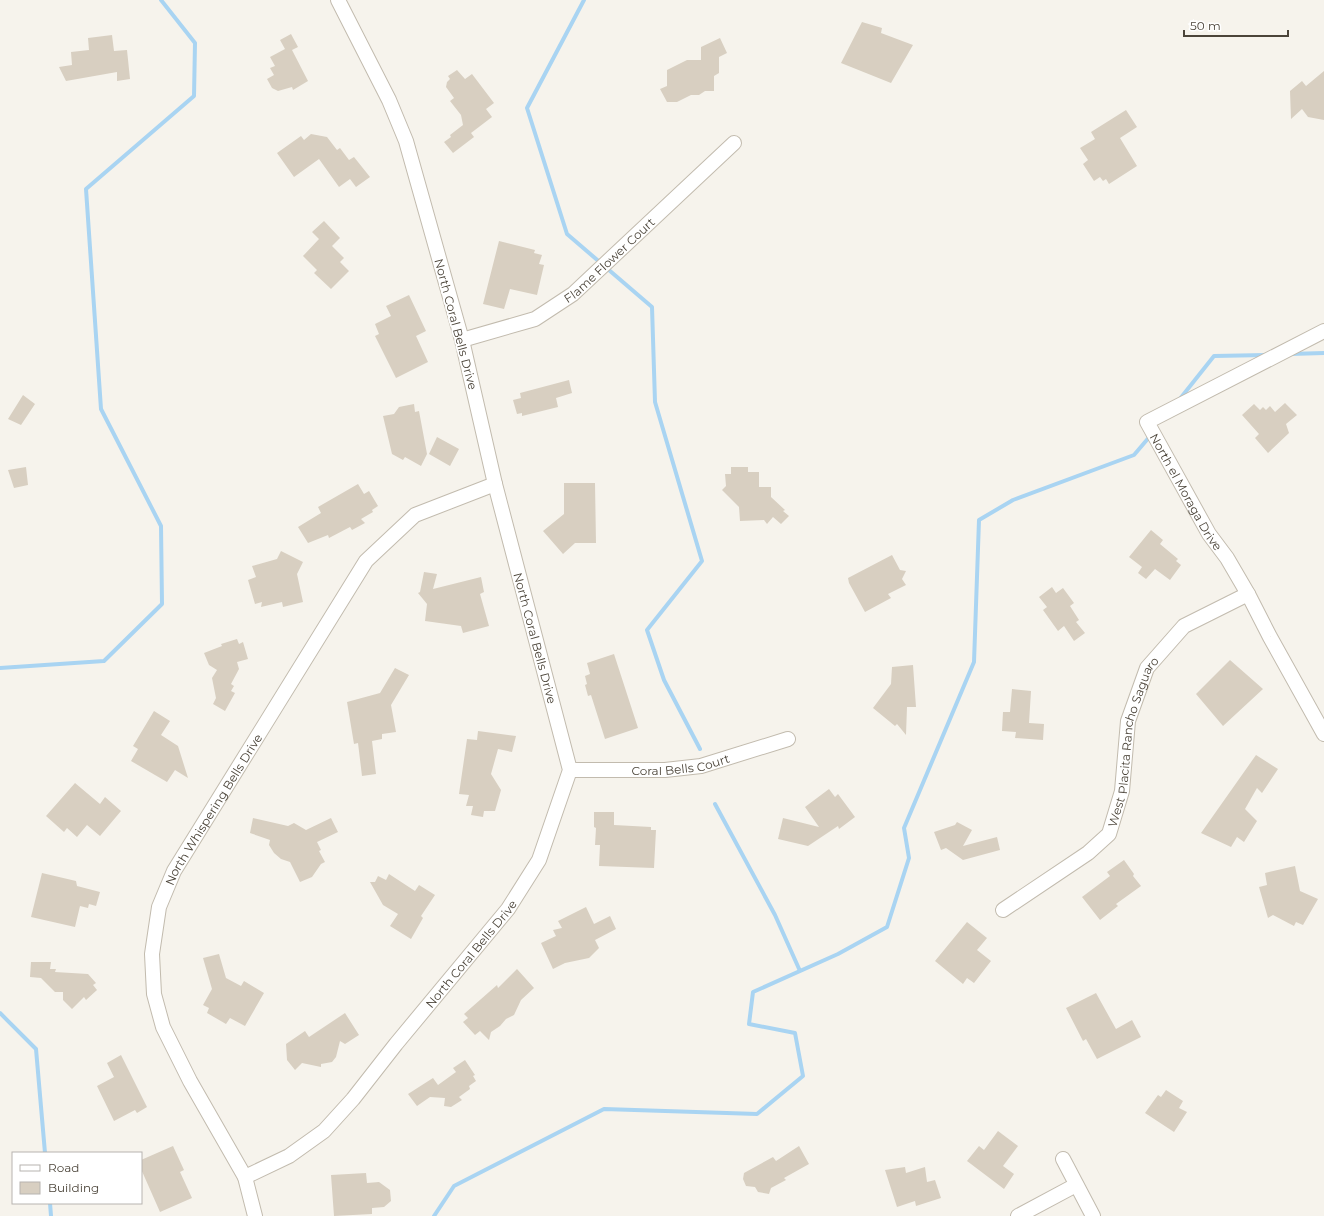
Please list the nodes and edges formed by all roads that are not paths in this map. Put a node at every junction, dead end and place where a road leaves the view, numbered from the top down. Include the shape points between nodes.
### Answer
1 (338, 0) edge
2 (734, 143) dead end
3 (1324, 331) edge
4 (462, 340) junction
5 (495, 484) junction
6 (1248, 594) junction
7 (1324, 734) edge
8 (788, 739) dead end
9 (570, 770) junction
10 (1003, 910) dead end
11 (1063, 1159) dead end
12 (245, 1177) junction
13 (1076, 1185) junction
14 (254, 1216) edge
15 (1018, 1216) edge
16 (1093, 1216) edge

1 - 4 street, North Coral Bells Drive via 389,100 406,141
2 - 4 street, Flame Flower Court via 573,294 535,319
3 - 6 street, North el Moraga Drive via 1147,422 1209,534 1227,558
4 - 5 street, North Coral Bells Drive
5 - 9 street, North Coral Bells Drive
5 - 12 street, North Whispering Bells Drive via 415,515 366,561 174,871 159,907 152,954 154,994 163,1027 190,1081
6 - 7 street, North el Moraga Drive
6 - 10 street, West Placita Rancho Saguaro via 1184,626 1147,668 1128,721 1122,791 1109,834 1088,853
8 - 9 street, Coral Bells Court via 701,766 665,770
9 - 12 street, North Coral Bells Drive via 539,860 508,909 324,1131 289,1156
11 - 13 street
12 - 14 street, North Whispering Bells Drive
13 - 15 street
13 - 16 street

